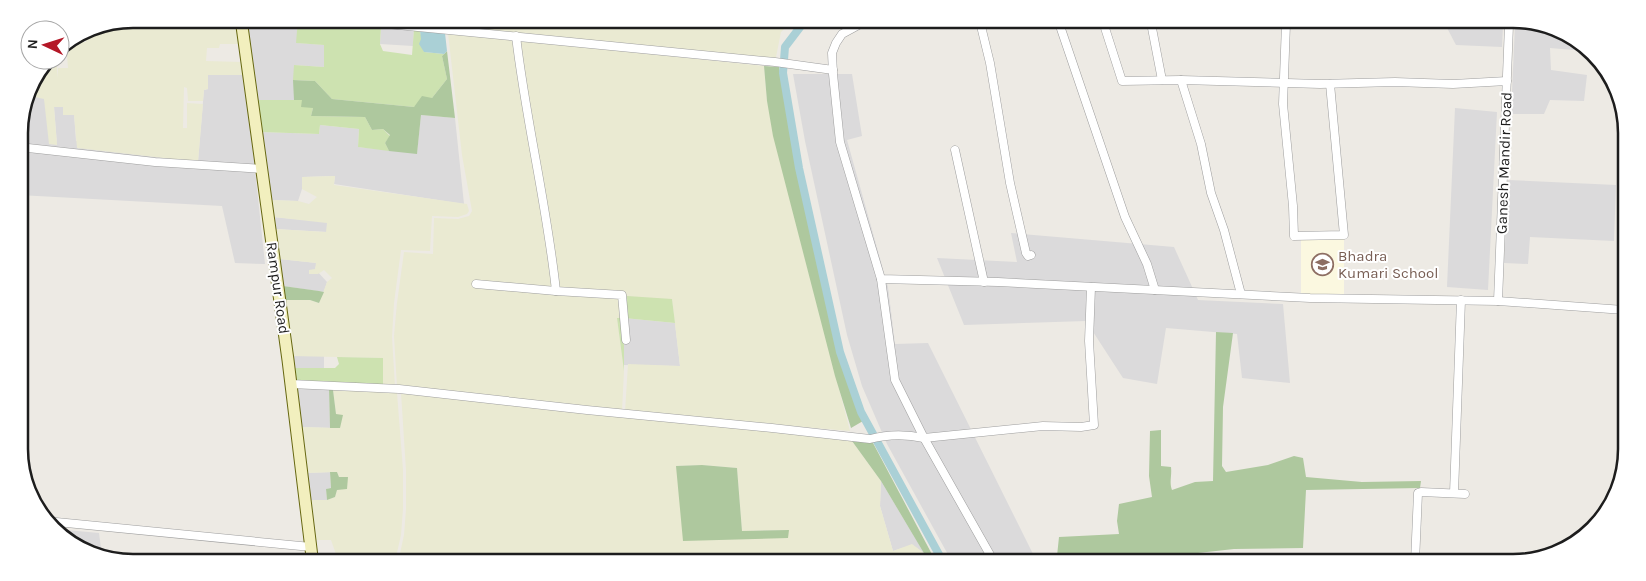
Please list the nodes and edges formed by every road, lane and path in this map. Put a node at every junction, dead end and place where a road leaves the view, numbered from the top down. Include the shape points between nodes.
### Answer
1 (242, 28) edge
2 (438, 28) edge
3 (853, 28) edge
4 (981, 28) edge
5 (1060, 28) edge
6 (1106, 28) edge
7 (1152, 28) edge
8 (1286, 28) edge
9 (1509, 28) edge
10 (516, 36) junction
11 (832, 70) junction
12 (1162, 80) junction
13 (1181, 80) junction
14 (1507, 81) junction
15 (1284, 84) junction
16 (1330, 84) junction
17 (28, 148) edge
18 (955, 150) dead end
19 (262, 169) junction
20 (1032, 255) dead end
21 (881, 279) junction
22 (984, 282) junction
23 (476, 284) dead end
24 (1091, 287) junction
25 (1156, 290) junction
26 (556, 291) junction
27 (1241, 294) junction
28 (1461, 300) junction
29 (1498, 301) junction
30 (1618, 310) edge
31 (626, 340) dead end
32 (291, 384) junction
33 (924, 438) junction
34 (1454, 493) junction
35 (1465, 494) dead end
36 (60, 524) edge
37 (312, 552) edge
38 (989, 553) edge
39 (1415, 553) edge

1 - 19 main road, Rampur Road
2 - 10 street
3 - 11 street via 842,34 832,53
4 - 20 street via 1020,229 1026,252 1028,256
5 - 25 street via 1125,217
6 - 12 street via 1122,80
7 - 12 street
8 - 15 street
9 - 14 street, Ganesh Mandir Road
10 - 11 street
10 - 26 street via 551,242
11 - 21 street via 840,142
12 - 13 street
13 - 15 street
13 - 27 street via 1201,144 1210,193 1224,230
14 - 16 street
14 - 29 street, Ganesh Mandir Road
15 - 16 street
15 - 16 street via 1294,236 1344,235
17 - 19 street via 155,162
18 - 22 street
19 - 32 main road, Rampur Road
21 - 22 street
21 - 33 street via 895,380
22 - 24 street
23 - 26 street
24 - 25 street
24 - 33 street via 1089,341 1094,425 1043,426
25 - 27 street
26 - 31 street via 622,295
27 - 28 street
28 - 29 street
28 - 34 street
29 - 30 street
32 - 33 street via 399,389 870,439 885,435
32 - 37 main road, Rampur Road
33 - 38 street
34 - 35 street
34 - 39 street via 1418,493
36 - 37 street

